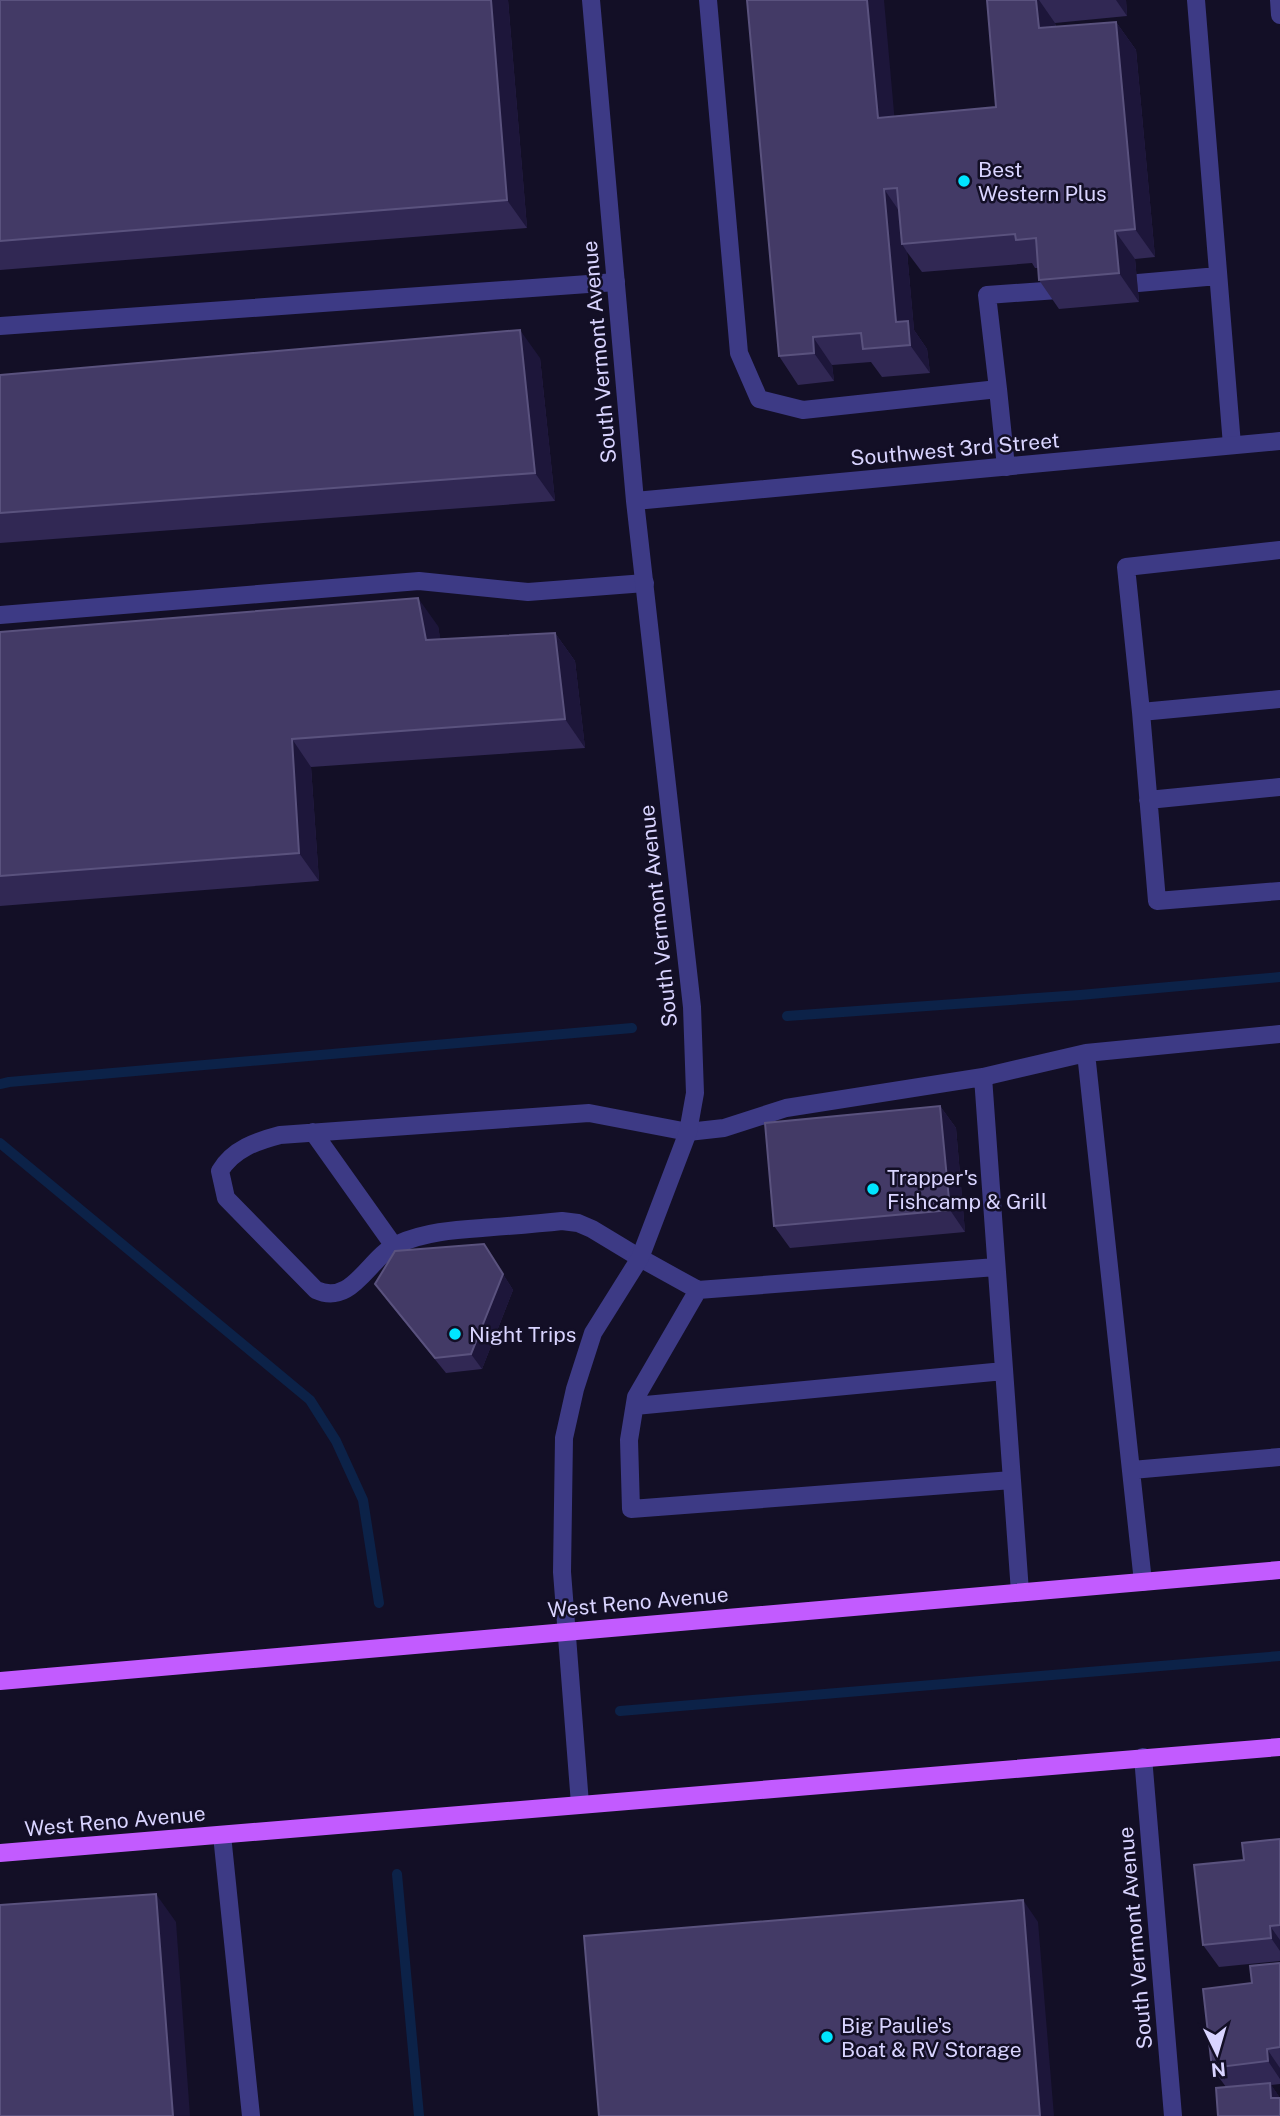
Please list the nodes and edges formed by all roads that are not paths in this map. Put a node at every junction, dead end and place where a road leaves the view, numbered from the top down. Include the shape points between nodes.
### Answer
1 (591, 0) edge
2 (708, 0) edge
3 (1196, 0) edge
4 (1279, 0) edge
5 (1280, 15) edge
6 (1218, 276) junction
7 (616, 282) junction
8 (1138, 283) dead end
9 (1058, 290) edge
10 (0, 326) edge
11 (998, 389) junction
12 (1280, 441) edge
13 (1232, 445) junction
14 (1006, 467) junction
15 (635, 501) junction
16 (1280, 550) edge
17 (645, 583) junction
18 (0, 615) edge
19 (1280, 699) edge
20 (1140, 712) junction
21 (1280, 787) edge
22 (1148, 800) junction
23 (1280, 891) edge
24 (1280, 1034) edge
25 (1086, 1053) junction
26 (983, 1077) junction
27 (313, 1132) junction
28 (688, 1132) junction
29 (394, 1246) junction
30 (640, 1258) junction
31 (996, 1267) junction
32 (698, 1290) junction
33 (1004, 1371) junction
34 (635, 1406) junction
35 (1280, 1457) edge
36 (1132, 1470) junction
37 (1012, 1480) junction
38 (1280, 1570) edge
39 (1143, 1582) junction
40 (1020, 1592) junction
41 (567, 1631) junction
42 (0, 1681) edge
43 (1280, 1747) edge
44 (1143, 1757) junction
45 (580, 1804) junction
46 (222, 1835) junction
47 (0, 1853) edge
48 (251, 2116) edge
49 (1173, 2116) edge

1 - 7 street, South Vermont Avenue
2 - 11 street via 739,353 759,399 803,410
3 - 6 street
4 - 5 street
6 - 8 street
6 - 13 street
7 - 10 street
7 - 15 street, South Vermont Avenue
9 - 11 street via 988,295
11 - 14 street
12 - 13 street, Southwest 3rd Street
13 - 14 street, Southwest 3rd Street
14 - 15 street, Southwest 3rd Street
15 - 17 street, South Vermont Avenue
16 - 20 street via 1126,567
17 - 18 street via 528,592 419,581
17 - 28 street, South Vermont Avenue via 692,1007 695,1093
19 - 20 street
20 - 22 street
21 - 22 street
22 - 23 street via 1157,901
24 - 25 street
25 - 26 street
25 - 36 street
26 - 28 street via 786,1108 724,1128
26 - 31 street
27 - 28 street via 589,1113
27 - 29 street
27 - 29 street via 252,1142 226,1161 220,1171 226,1198 316,1290 327,1295 340,1294
28 - 30 street, South Vermont Avenue
29 - 30 street via 437,1232 562,1222 592,1229
30 - 32 street
30 - 41 street, South Vermont Avenue via 593,1333 564,1438 562,1572
31 - 32 street
31 - 33 street
32 - 34 street via 654,1363
33 - 34 street
33 - 37 street
34 - 37 street via 629,1440 631,1509
35 - 36 street
36 - 39 street
37 - 40 street
38 - 39 main road, West Reno Avenue
39 - 40 main road, West Reno Avenue
40 - 41 main road, West Reno Avenue
41 - 42 main road, West Reno Avenue
41 - 45 street, South Vermont Avenue
43 - 44 main road, West Reno Avenue
44 - 45 main road, West Reno Avenue
44 - 49 street, South Vermont Avenue
45 - 46 main road, West Reno Avenue
46 - 47 main road, West Reno Avenue
46 - 48 street

